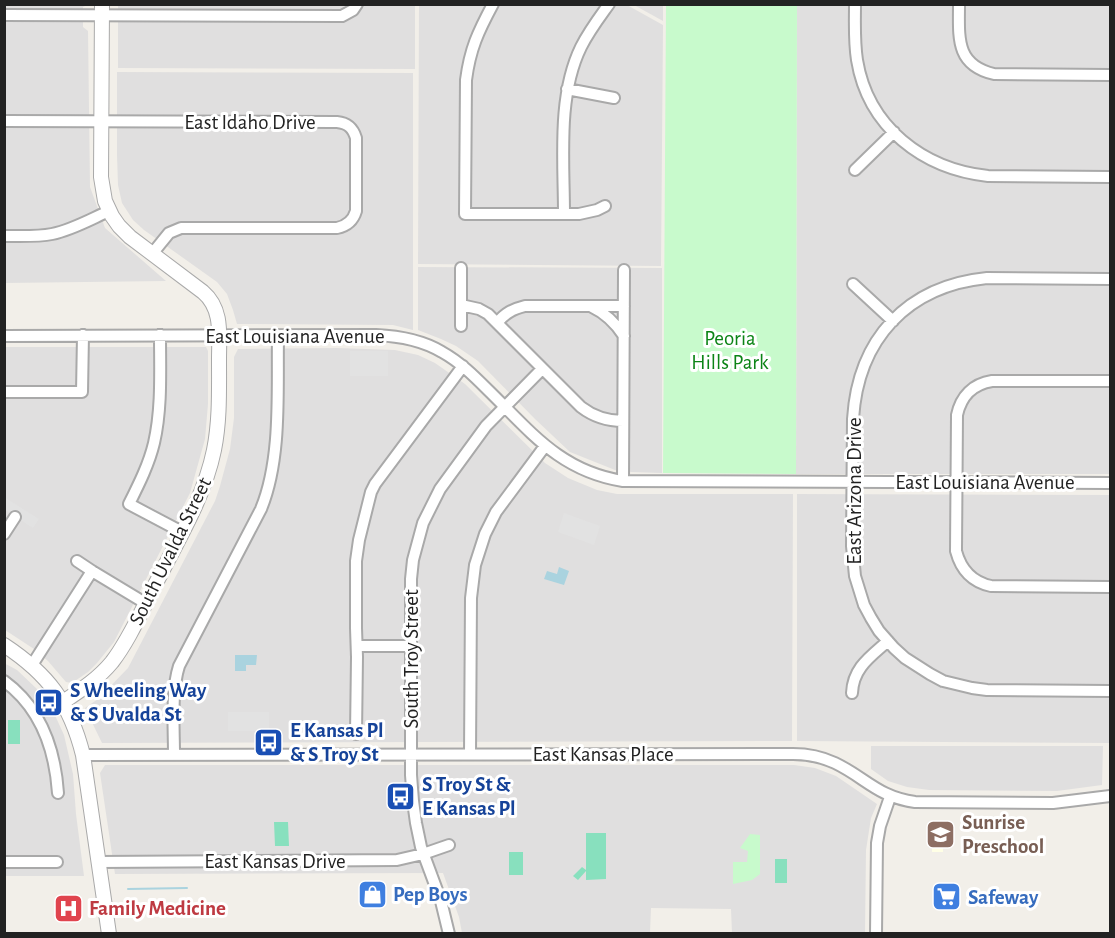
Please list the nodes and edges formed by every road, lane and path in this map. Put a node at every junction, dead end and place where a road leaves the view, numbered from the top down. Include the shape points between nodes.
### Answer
1 (357, 4) edge
2 (493, 4) edge
3 (609, 4) edge
4 (855, 4) edge
5 (959, 4) edge
6 (102, 10) edge
7 (4, 15) edge
8 (1110, 75) edge
9 (567, 89) junction
10 (614, 98) dead end
11 (4, 121) edge
12 (101, 121) junction
13 (894, 132) junction
14 (855, 170) dead end
15 (1110, 177) edge
16 (605, 206) dead end
17 (109, 211) junction
18 (564, 214) junction
19 (4, 236) edge
20 (152, 254) junction
21 (460, 268) dead end
22 (624, 270) dead end
23 (1110, 279) edge
24 (853, 284) dead end
25 (461, 305) junction
26 (589, 306) junction
27 (624, 306) junction
28 (893, 321) junction
29 (497, 322) junction
30 (461, 326) dead end
31 (83, 335) junction
32 (160, 335) junction
33 (219, 335) junction
34 (278, 335) junction
35 (4, 336) edge
36 (624, 336) junction
37 (463, 366) junction
38 (542, 369) junction
39 (1110, 381) edge
40 (4, 392) edge
41 (505, 406) junction
42 (623, 421) junction
43 (545, 446) junction
44 (623, 481) junction
45 (853, 482) junction
46 (957, 482) junction
47 (1110, 483) edge
48 (15, 517) dead end
49 (182, 532) junction
50 (4, 534) edge
51 (77, 561) dead end
52 (92, 571) junction
53 (1110, 587) edge
54 (145, 603) junction
55 (888, 641) junction
56 (357, 645) junction
57 (5, 646) edge
58 (411, 646) junction
59 (32, 665) junction
60 (4, 681) edge
61 (1110, 691) edge
62 (852, 693) dead end
63 (63, 702) junction
64 (356, 734) dead end
65 (174, 754) junction
66 (411, 754) junction
67 (470, 754) junction
68 (83, 755) junction
69 (58, 793) dead end
70 (890, 796) junction
71 (1110, 796) edge
72 (449, 845) dead end
73 (423, 854) junction
74 (4, 862) edge
75 (57, 862) dead end
76 (98, 862) junction
77 (109, 933) edge
78 (448, 933) edge
79 (876, 933) edge

1 - 6 street via 342,16
2 - 18 street via 478,31 468,62 465,214
3 - 9 street via 582,46
4 - 13 street via 855,46 861,75 872,103
5 - 8 street via 960,45 969,61 984,72
6 - 7 street
6 - 12 street, South Uvalda Street
9 - 10 street
9 - 18 street
11 - 12 street, East Idaho Drive
12 - 17 street, South Uvalda Street via 102,184
12 - 20 street, East Idaho Drive via 343,123 354,132 356,211 350,223 337,228 181,228 169,233
13 - 14 street
13 - 15 street via 925,157 973,174
16 - 18 street via 591,212
17 - 19 street via 54,234
17 - 20 street, South Uvalda Street via 123,231
20 - 33 street, South Uvalda Street via 208,296 217,311
21 - 25 street
22 - 27 street
23 - 28 street, East Arizona Drive via 973,280 924,297
24 - 28 street
25 - 29 street via 479,309
25 - 30 street
26 - 27 street
26 - 29 street via 525,306
26 - 36 street via 605,315
27 - 36 street
28 - 45 street, East Arizona Drive via 874,344 857,385
29 - 38 street
31 - 32 street, East Louisiana Avenue
31 - 35 street, East Louisiana Avenue
31 - 40 street via 82,392
32 - 33 street, East Louisiana Avenue
32 - 49 street via 158,424 148,464 129,504
33 - 34 street, East Louisiana Avenue
33 - 49 street, South Uvalda Street via 214,451
34 - 37 street, East Louisiana Avenue via 398,337 432,346
34 - 65 street via 278,427 267,493 179,666 174,690
36 - 42 street
37 - 41 street, East Louisiana Avenue
37 - 56 street via 371,492 356,555
38 - 41 street, South Troy Street
38 - 42 street via 589,413
39 - 46 street via 992,381 975,387 963,398 957,415
41 - 43 street, East Louisiana Avenue
41 - 58 street, South Troy Street via 440,489 423,523 412,569
42 - 44 street
43 - 44 street, East Louisiana Avenue via 578,468
43 - 67 street via 496,512 478,552 471,598
44 - 45 street, East Louisiana Avenue
45 - 46 street, East Louisiana Avenue
45 - 55 street, East Arizona Drive via 855,576 864,605
46 - 47 street, East Louisiana Avenue
46 - 53 street via 956,551 962,568 976,581 991,586
48 - 50 street
49 - 54 street, South Uvalda Street
51 - 52 street
52 - 54 street
52 - 59 street
54 - 63 street, South Uvalda Street via 111,663 90,684
55 - 61 street, East Arizona Drive via 930,674 965,687
55 - 62 street via 857,671
56 - 58 street
56 - 64 street
57 - 59 street
58 - 66 street, South Troy Street
59 - 63 street
60 - 69 street via 27,702 44,728
63 - 68 street
65 - 66 street, East Kansas Place
65 - 68 street, East Kansas Place
66 - 67 street, East Kansas Place
66 - 73 street, South Troy Street via 414,811
67 - 70 street, East Kansas Place via 803,754 832,762
68 - 76 street
70 - 71 street, East Kansas Place via 926,803 1053,803
70 - 79 street via 876,843
72 - 73 street, East Kansas Drive
73 - 76 street, East Kansas Drive via 397,860
73 - 78 street, South Troy Street
74 - 75 street
76 - 77 street

